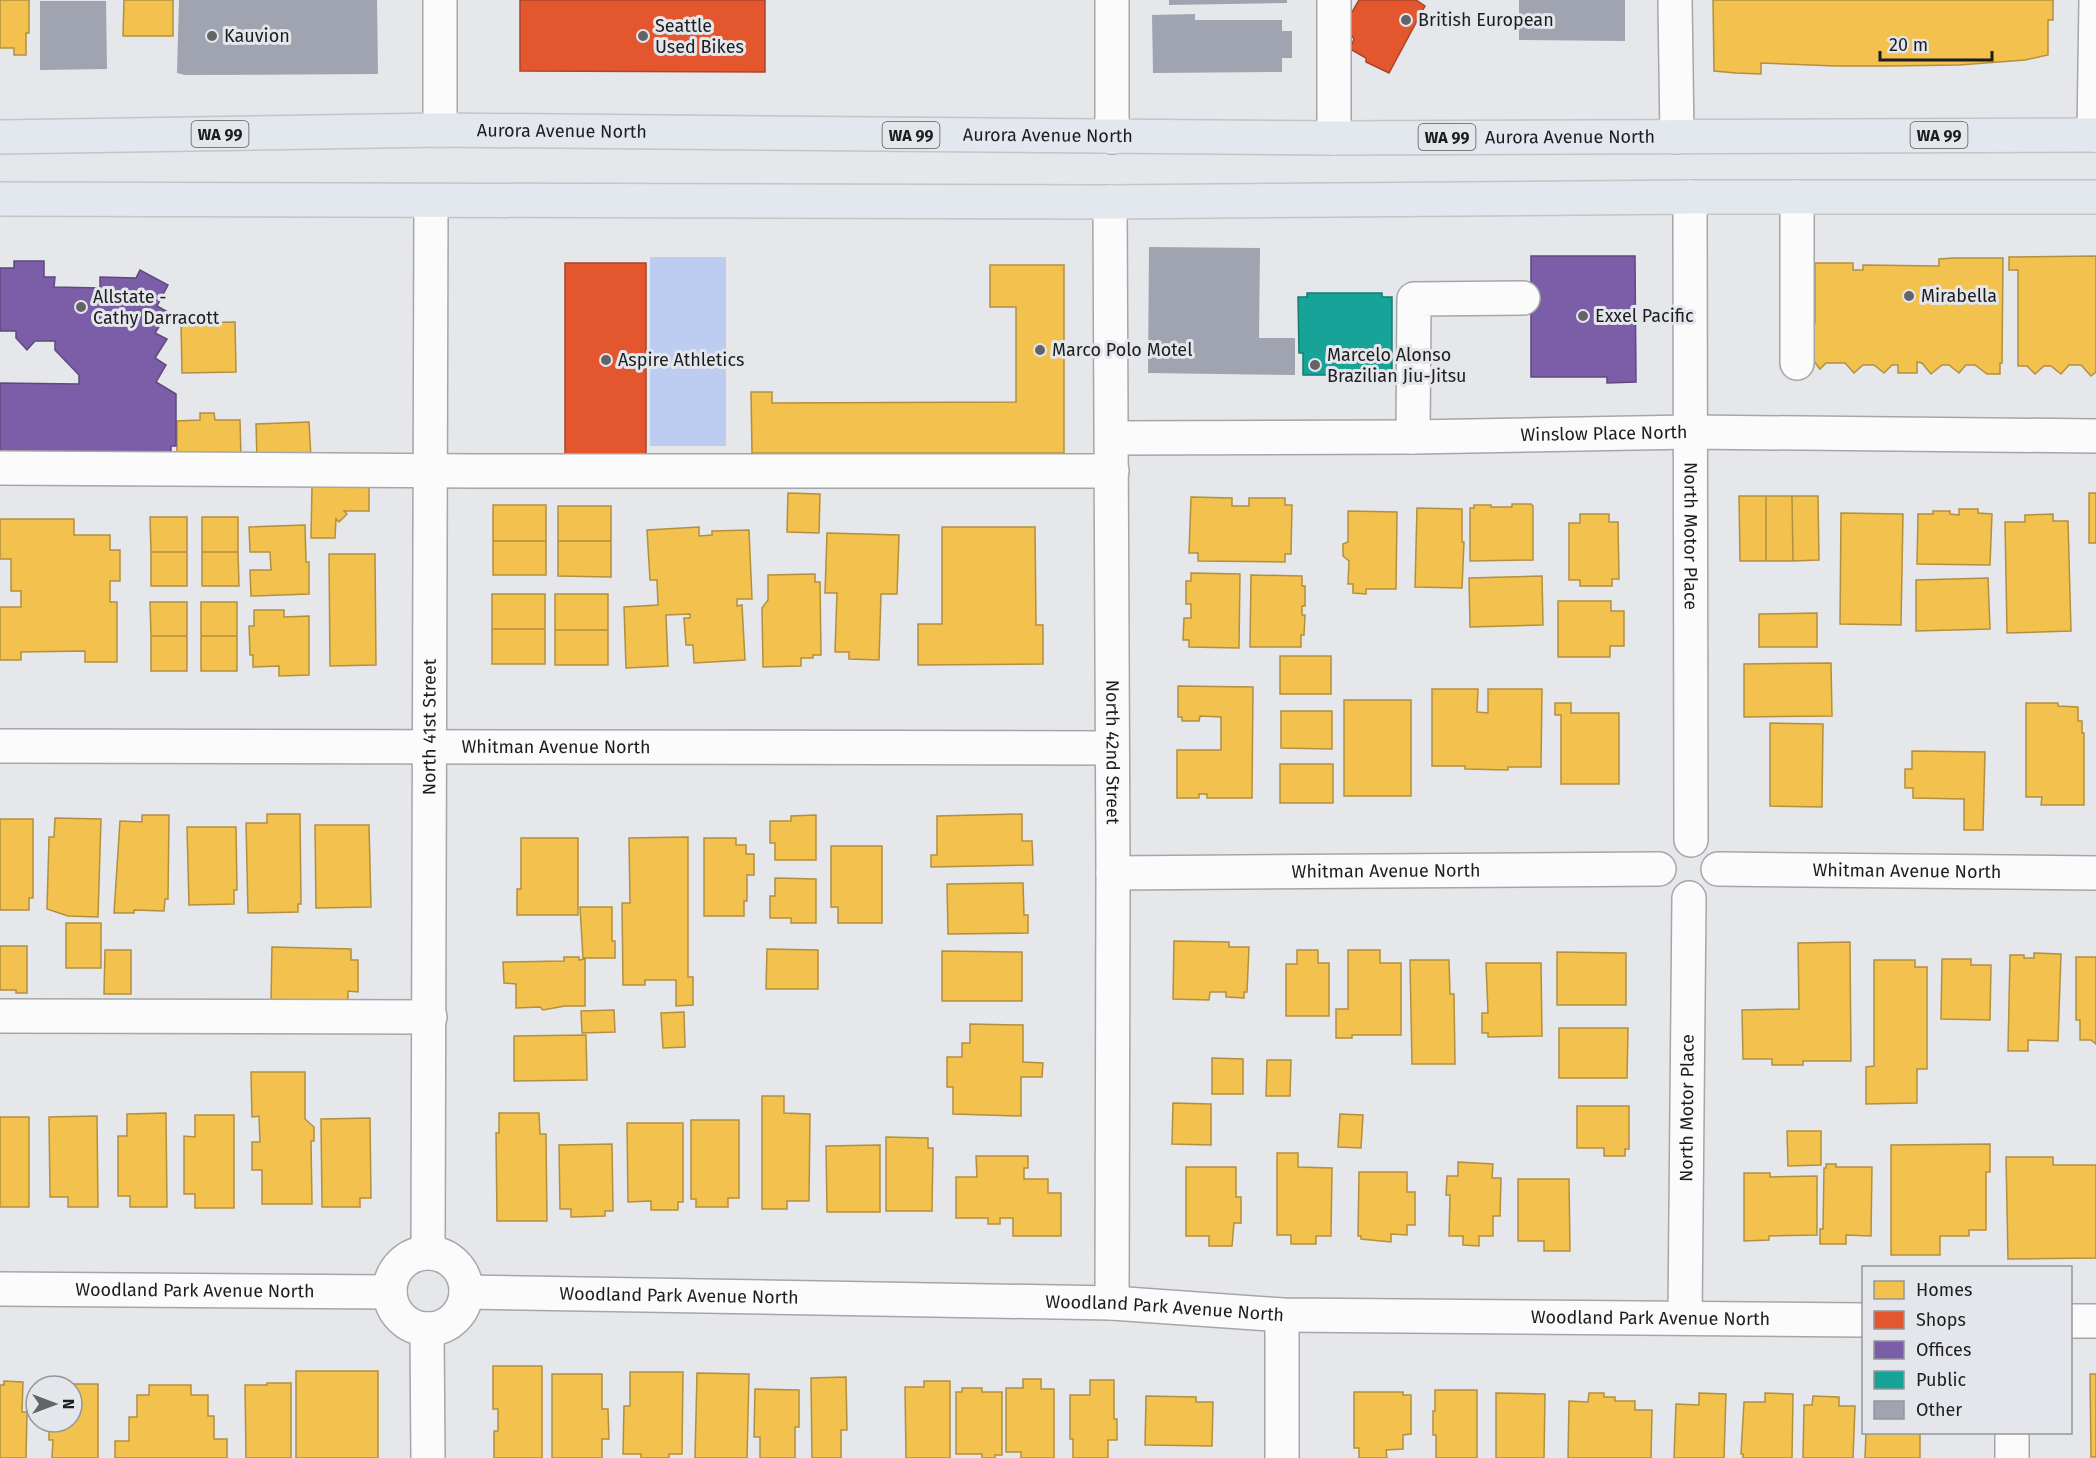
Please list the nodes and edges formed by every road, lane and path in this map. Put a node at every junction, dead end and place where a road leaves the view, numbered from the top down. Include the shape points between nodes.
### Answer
1 (440, 0) edge
2 (1112, 0) edge
3 (1334, 0) edge
4 (1675, 0) edge
5 (2096, 0) edge
6 (2096, 13) edge
7 (440, 130) junction
8 (2095, 135) edge
9 (0, 137) edge
10 (1112, 137) junction
11 (1677, 137) junction
12 (1334, 138) junction
13 (1689, 197) junction
14 (1797, 197) junction
15 (2096, 197) edge
16 (0, 199) edge
17 (431, 201) junction
18 (1110, 202) junction
19 (1523, 298) dead end
20 (1797, 363) dead end
21 (1690, 432) junction
22 (2096, 436) edge
23 (1413, 437) junction
24 (1112, 438) junction
25 (0, 468) edge
26 (430, 470) junction
27 (1112, 471) junction
28 (0, 746) edge
29 (430, 748) junction
30 (1112, 748) junction
31 (1691, 840) junction
32 (1659, 869) junction
33 (1718, 869) junction
34 (1113, 873) junction
35 (2096, 873) edge
36 (1689, 898) junction
37 (0, 1016) edge
38 (430, 1017) junction
39 (428, 1252) junction
40 (0, 1289) edge
41 (390, 1292) junction
42 (466, 1292) junction
43 (1112, 1302) junction
44 (1282, 1315) junction
45 (1685, 1318) junction
46 (1862, 1320) edge
47 (2072, 1321) edge
48 (2096, 1321) edge
49 (427, 1329) junction
50 (2012, 1434) edge
51 (428, 1458) edge
52 (1281, 1458) edge
53 (2012, 1458) edge

1 - 7 street
2 - 10 street
3 - 12 street
4 - 11 street
5 - 6 street
6 - 8 street
7 - 9 highway, Aurora Avenue North / WA 99
7 - 10 highway, Aurora Avenue North / WA 99
8 - 11 highway, Aurora Avenue North / WA 99
10 - 12 highway, Aurora Avenue North / WA 99
11 - 12 highway, Aurora Avenue North / WA 99
13 - 14 highway
13 - 18 highway
13 - 21 street, North Motor Place
14 - 15 highway
14 - 20 street
16 - 17 highway
17 - 18 highway
17 - 26 street, North 41st Street
18 - 24 street, North 42nd Street
19 - 23 street via 1414,299
21 - 22 street, Winslow Place North
21 - 23 street, Winslow Place North
21 - 31 street, North Motor Place
23 - 24 street, Winslow Place North
24 - 27 street, North 42nd Street
25 - 26 street
26 - 27 street
26 - 29 street, North 41st Street
27 - 30 street, North 42nd Street
28 - 29 street, Whitman Avenue North
29 - 30 street, Whitman Avenue North
29 - 38 street, North 41st Street
30 - 34 street, North 42nd Street
31 - 32 street via 1669,847
31 - 33 street via 1710,850
32 - 34 street, Whitman Avenue North
32 - 36 street via 1661,880 1673,895
33 - 35 street, Whitman Avenue North
33 - 36 street via 1711,888 1703,895
34 - 43 street, North 42nd Street
36 - 45 street, North Motor Place
37 - 38 street
38 - 39 street, North 41st Street
39 - 41 street via 406,1259 397,1268
39 - 42 street via 451,1260 460,1270
40 - 41 street, Woodland Park Avenue North
41 - 49 street via 401,1317
42 - 43 street, Woodland Park Avenue North
42 - 49 street via 462,1308 454,1318 443,1326
43 - 44 street, Woodland Park Avenue North
44 - 45 street, Woodland Park Avenue North
44 - 52 street
45 - 46 street, Woodland Park Avenue North
47 - 48 street
49 - 51 street
50 - 53 street

